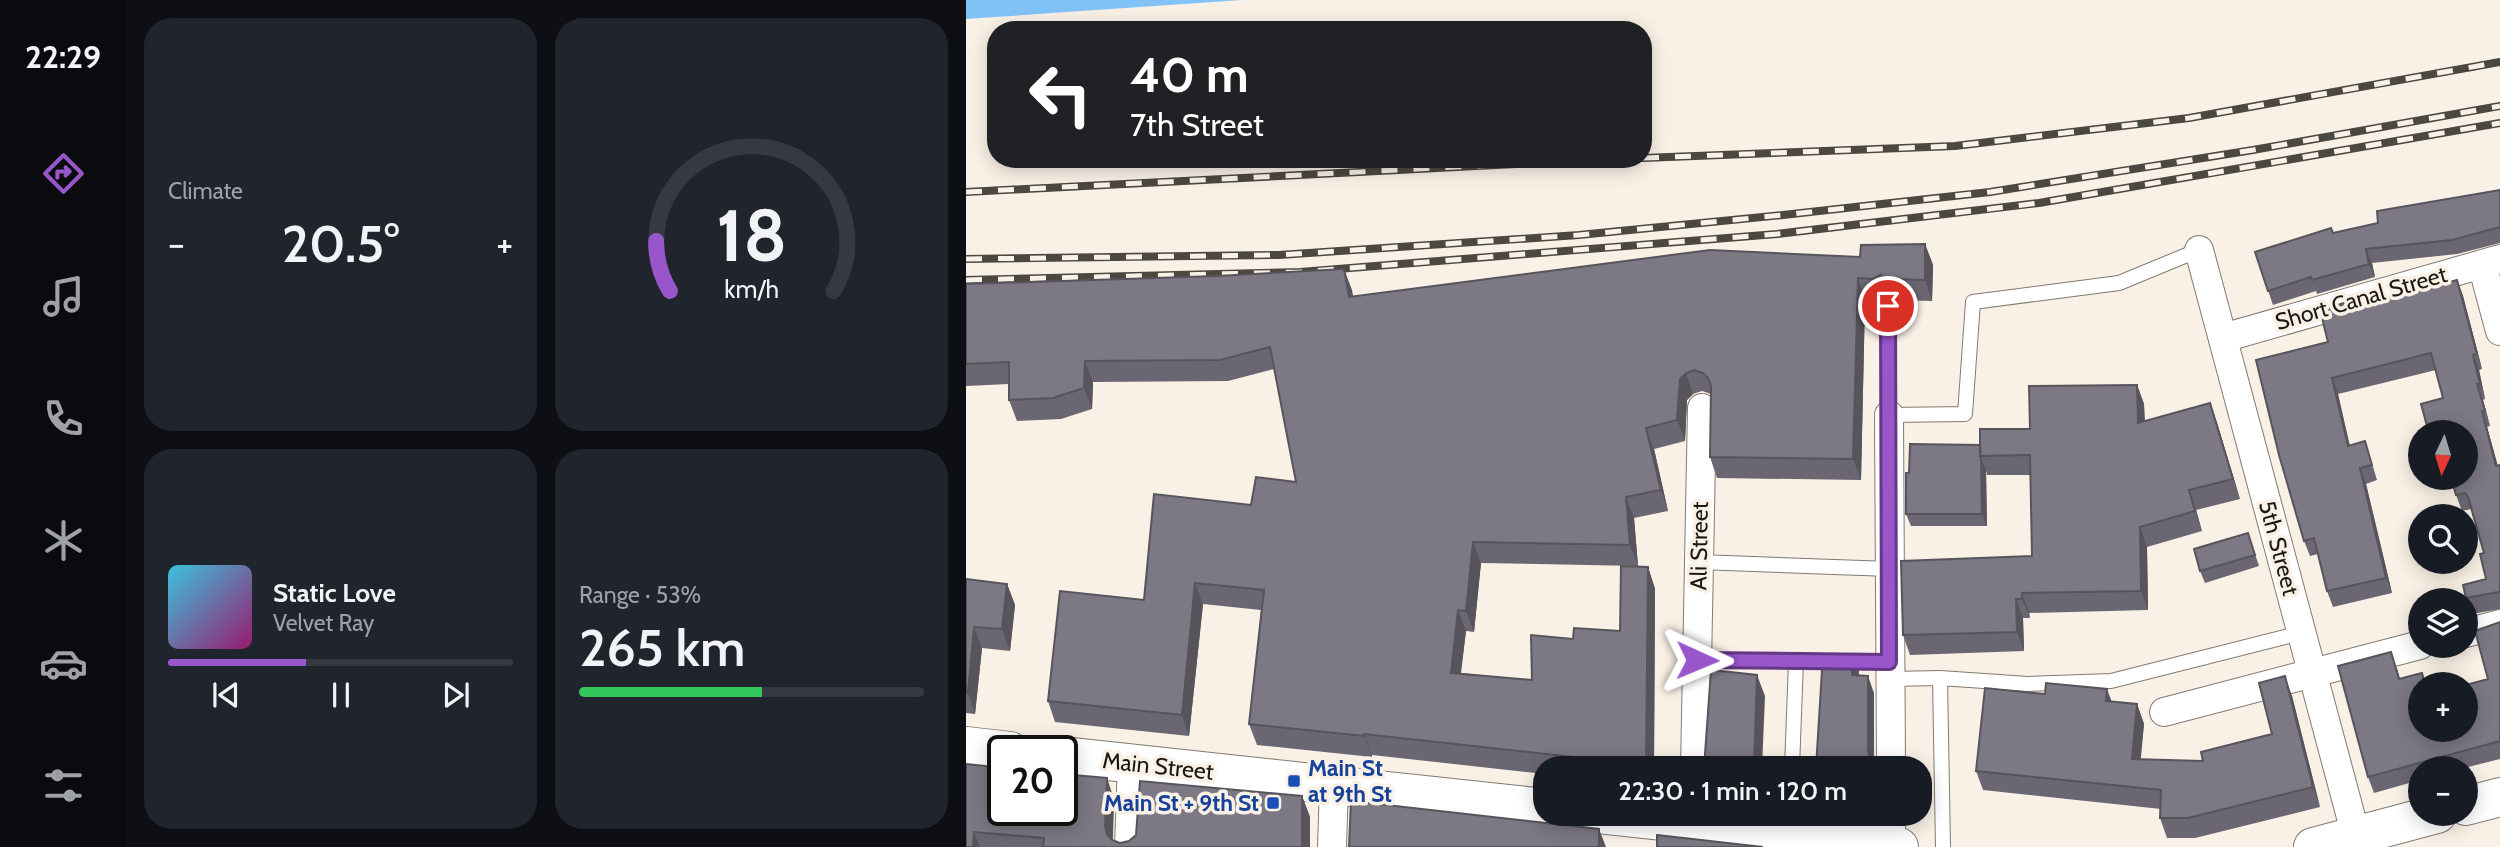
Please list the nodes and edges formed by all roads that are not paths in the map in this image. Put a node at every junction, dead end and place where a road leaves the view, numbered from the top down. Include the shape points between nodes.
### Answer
1 (2199, 250) joint
2 (2491, 261) edge
3 (1888, 306) edge
4 (2500, 331) edge
5 (2222, 338) junction
6 (1702, 408) dead end
7 (1889, 415) junction
8 (1699, 562) junction
9 (1890, 569) junction
10 (2500, 624) edge
11 (2478, 630) edge
12 (2301, 633) junction
13 (2408, 648) edge
14 (1697, 660) junction
15 (1796, 661) junction
16 (1890, 671) junction
17 (2312, 674) junction
18 (1940, 678) junction
19 (2164, 712) dead end
20 (966, 746) edge
21 (987, 748) edge
22 (1695, 756) edge
23 (1792, 756) edge
24 (1891, 756) edge
25 (1078, 758) edge
26 (1132, 763) junction
27 (1334, 785) junction
28 (2500, 797) edge
29 (2478, 803) edge
30 (1533, 807) edge
31 (2408, 824) edge
32 (1769, 826) edge
33 (1894, 836) edge
34 (2358, 841) edge
35 (1129, 847) edge
36 (1332, 847) edge
37 (1943, 847) edge
38 (2313, 847) edge

1 - 5 street, 5th Street
1 - 7 lane via 2119,283 1973,302 1965,414
2 - 4 street
2 - 5 street, Short Canal Street
3 - 7 lane
5 - 12 street, 5th Street
6 - 8 street, Ali Street
7 - 9 street
8 - 9 lane
8 - 14 street, Ali Street
9 - 16 street
10 - 11 street
12 - 17 street, 5th Street
12 - 18 lane via 2111,681 2028,684
13 - 17 street
14 - 15 lane
14 - 22 street, Ali Street
15 - 16 lane
15 - 23 lane
16 - 18 lane
16 - 24 street
17 - 19 street
17 - 34 street, 5th Street
18 - 37 lane
20 - 21 main road
25 - 26 main road, Main Street
26 - 27 main road, Main Street
26 - 35 street
27 - 30 main road, Main Street
27 - 36 street
28 - 29 main road
31 - 34 main road
32 - 33 main road
34 - 38 main road

